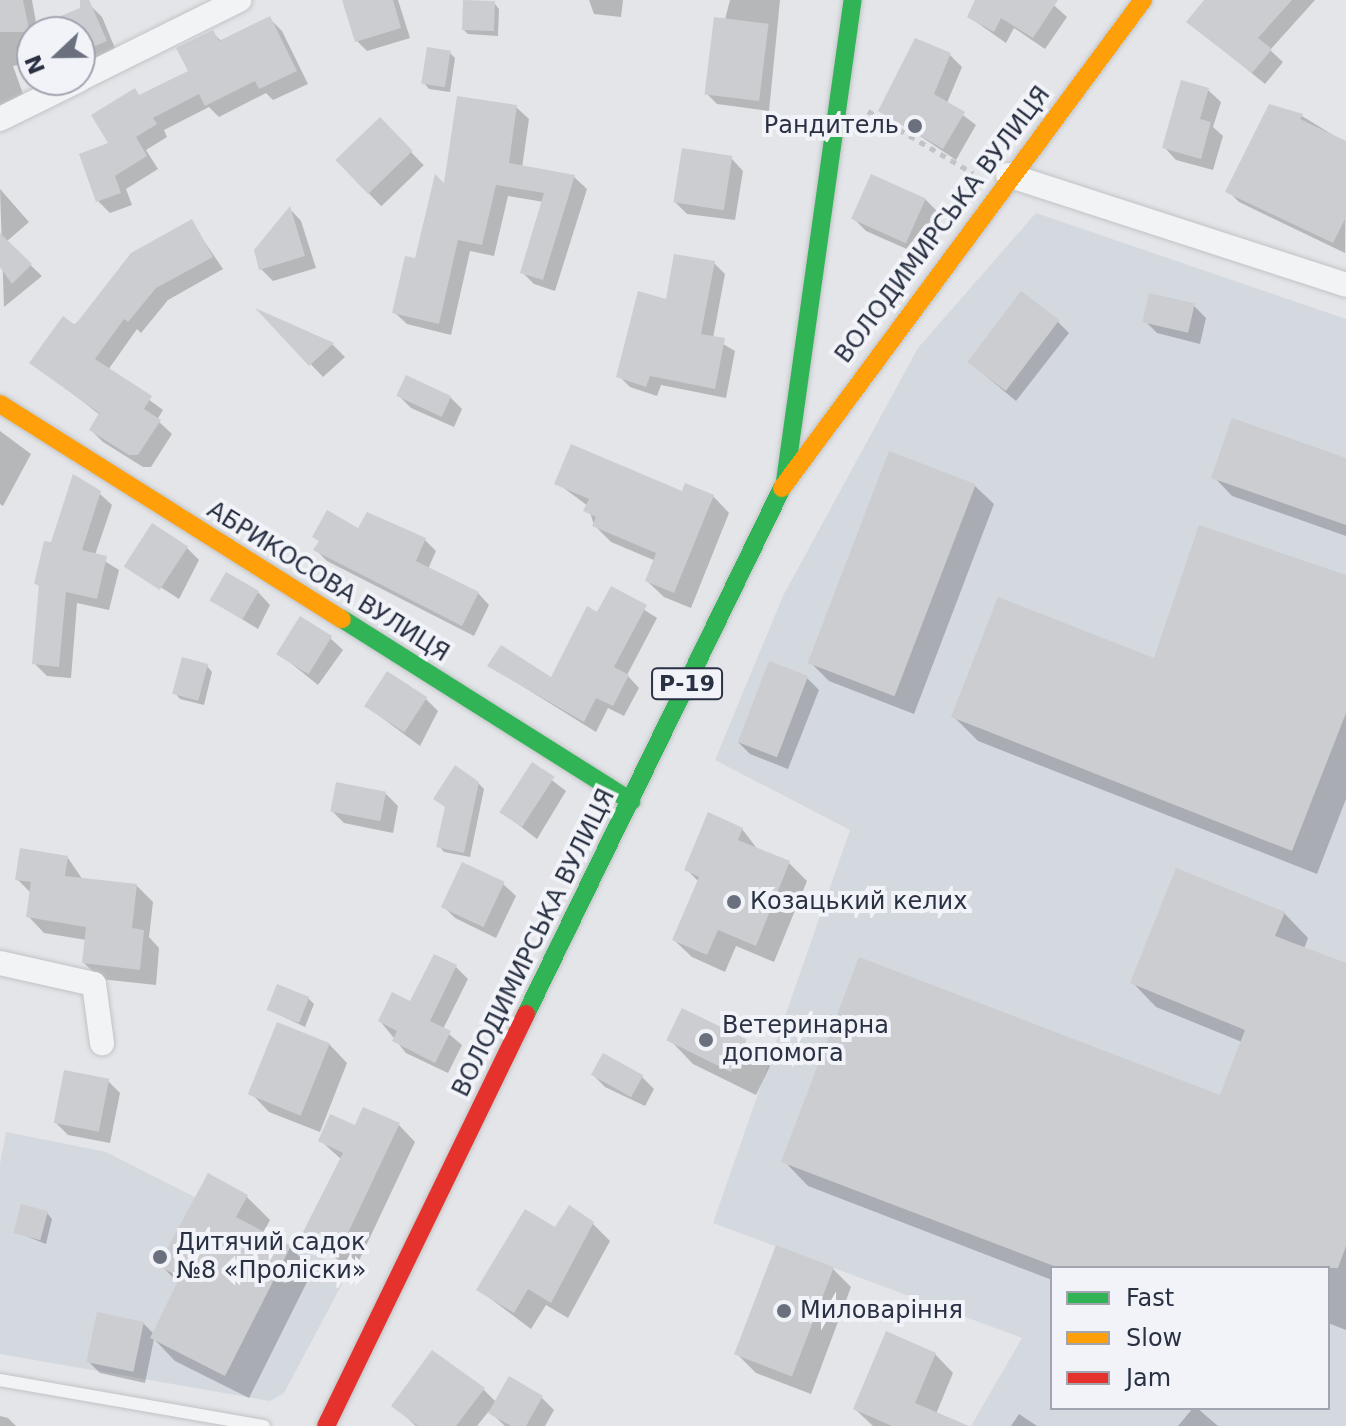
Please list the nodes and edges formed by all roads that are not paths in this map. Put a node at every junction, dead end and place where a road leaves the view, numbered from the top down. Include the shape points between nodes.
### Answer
1 (239, 0) edge
2 (853, 0) edge
3 (1143, 0) edge
4 (96, 72) edge
5 (47, 96) edge
6 (0, 119) edge
7 (1008, 175) junction
8 (1346, 285) edge
9 (0, 404) edge
10 (785, 481) junction
11 (631, 801) junction
12 (0, 963) edge
13 (102, 1043) dead end
14 (0, 1380) edge
15 (264, 1426) edge
16 (326, 1426) edge

1 - 4 street
2 - 10 main road, ВОЛОДИМИРСЬКА ВУЛИЦЯ
3 - 7 main road, ВОЛОДИМИРСЬКА ВУЛИЦЯ / Р-19
5 - 6 street
7 - 8 street
7 - 10 main road, ВОЛОДИМИРСЬКА ВУЛИЦЯ / Р-19
9 - 11 main road, АБРИКОСОВА ВУЛИЦЯ
10 - 11 main road, ВОЛОДИМИРСЬКА ВУЛИЦЯ / Р-19
11 - 16 main road, ВОЛОДИМИРСЬКА ВУЛИЦЯ / Р-19
12 - 13 street via 94,984
14 - 15 lane

